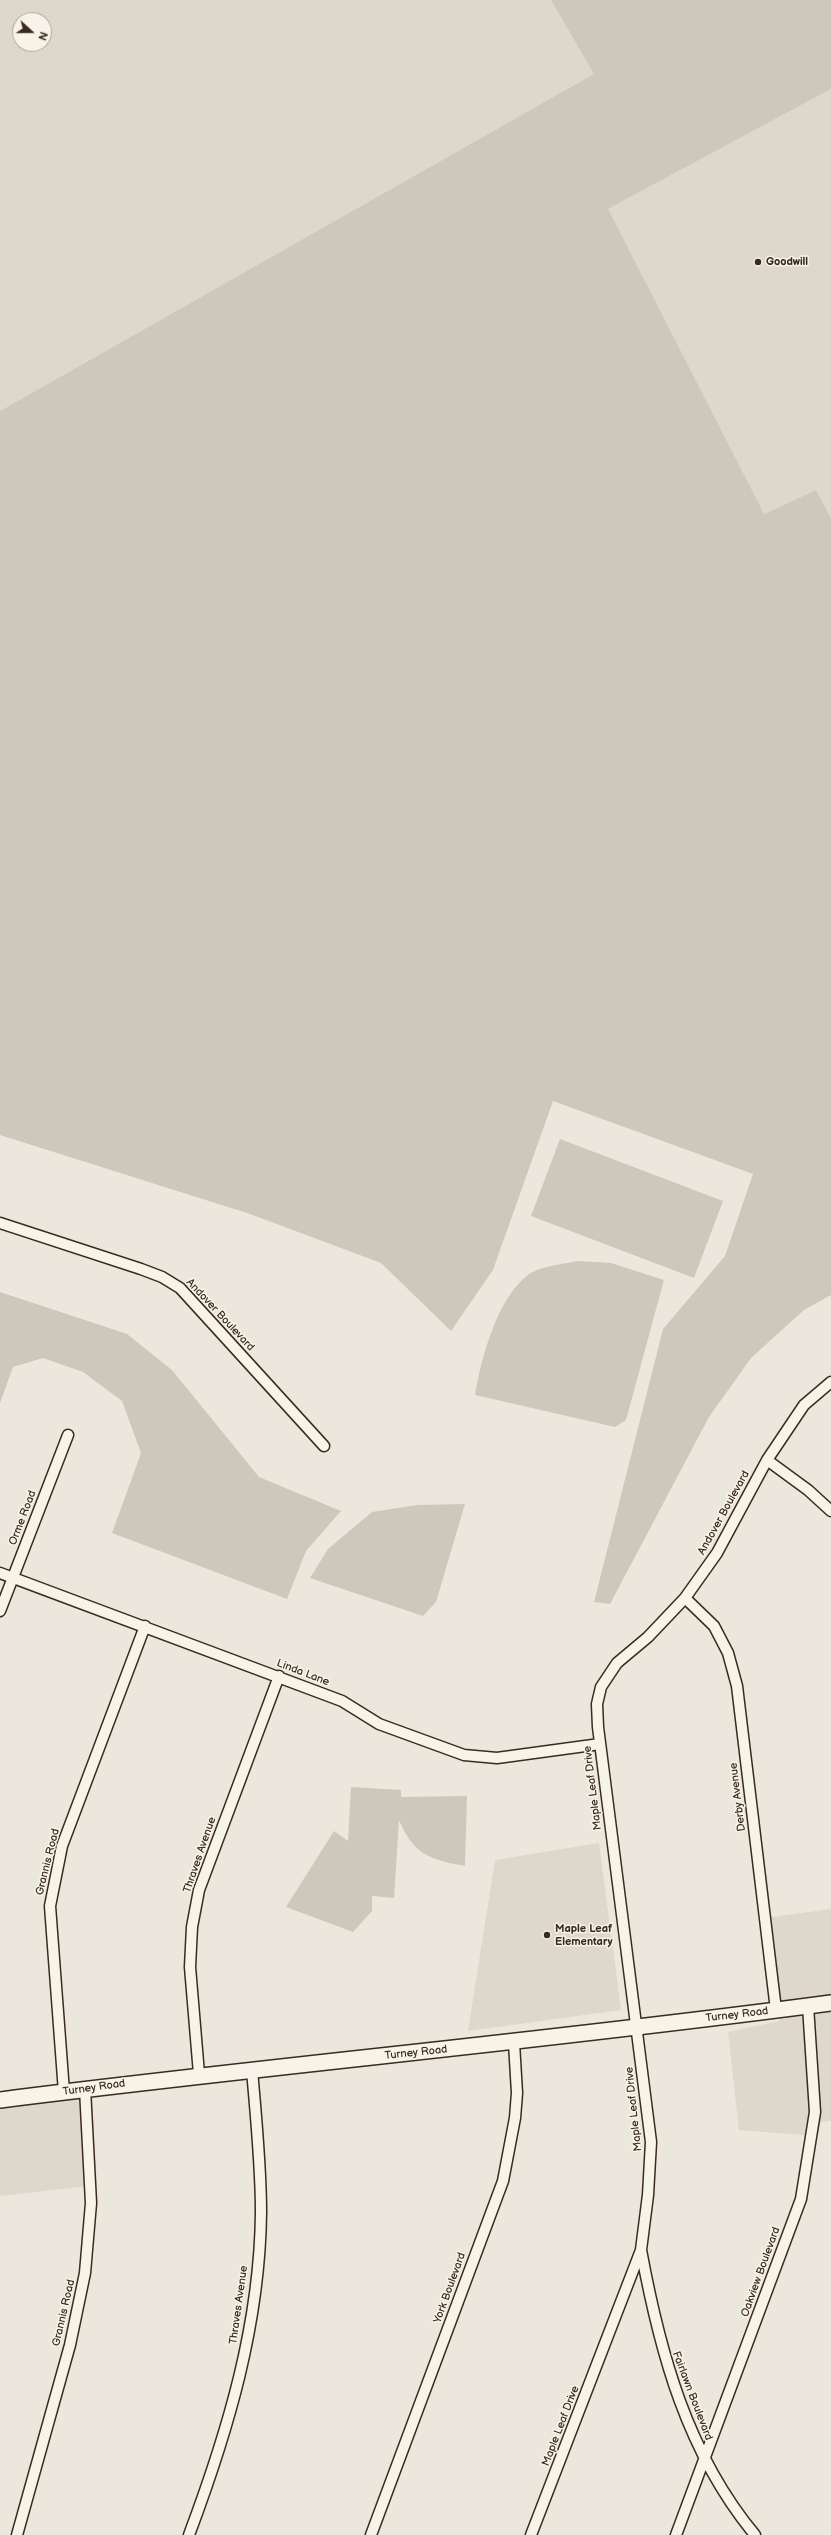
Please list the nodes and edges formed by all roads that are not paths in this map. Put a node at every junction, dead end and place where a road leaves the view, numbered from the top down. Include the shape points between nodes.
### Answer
1 (0, 1223) edge
2 (831, 1382) edge
3 (68, 1435) dead end
4 (324, 1446) dead end
5 (767, 1460) junction
6 (831, 1510) edge
7 (0, 1573) edge
8 (12, 1578) junction
9 (685, 1598) junction
10 (0, 1611) edge
11 (145, 1626) junction
12 (279, 1676) junction
13 (601, 1687) joint
14 (600, 1744) junction
15 (831, 2003) edge
16 (808, 2006) junction
17 (776, 2010) junction
18 (636, 2027) junction
19 (514, 2043) junction
20 (252, 2070) junction
21 (199, 2074) junction
22 (85, 2089) junction
23 (64, 2092) junction
24 (0, 2100) edge
25 (641, 2250) junction
26 (704, 2460) junction
27 (17, 2535) edge
28 (189, 2535) edge
29 (371, 2535) edge
30 (531, 2535) edge
31 (676, 2535) edge
32 (755, 2535) edge

1 - 4 street, Andover Boulevard via 141,1268 180,1288
2 - 5 street, Andover Boulevard via 804,1405
3 - 8 street, Orme Road
5 - 6 street
5 - 9 street, Andover Boulevard via 717,1553
7 - 8 street, Linda Lane
8 - 10 street, Orme Road
8 - 11 street, Linda Lane
9 - 13 street, Andover Boulevard via 648,1637 618,1663
9 - 17 street, Derby Avenue via 714,1626 728,1653 737,1686
11 - 12 street, Linda Lane
11 - 23 street, Grannis Road via 62,1846 50,1906
12 - 14 street, Linda Lane via 342,1701 379,1724 464,1755 497,1758
12 - 21 street, Thraves Avenue via 198,1890 192,1927 190,1967
13 - 14 street, Maple Leaf Drive via 596,1704
14 - 18 street, Maple Leaf Drive
15 - 16 main road, Turney Road
16 - 17 main road, Turney Road
16 - 26 street, Oakview Boulevard via 815,2112 801,2199
17 - 18 main road, Turney Road
18 - 19 main road, Turney Road
18 - 25 street, Maple Leaf Drive via 651,2142
19 - 20 main road, Turney Road
19 - 29 street, York Boulevard via 517,2093 503,2181
20 - 21 main road, Turney Road
20 - 28 street, Thraves Avenue via 260,2213 253,2307 241,2371 224,2437
21 - 22 main road, Turney Road
22 - 23 main road, Turney Road
22 - 27 street, Grannis Road via 91,2202 85,2273 70,2345
23 - 24 main road, Turney Road
25 - 26 street, Fairlawn Boulevard via 662,2351
25 - 30 street, Maple Leaf Drive
26 - 31 street, Oakview Boulevard
26 - 32 street, Fairlawn Boulevard

